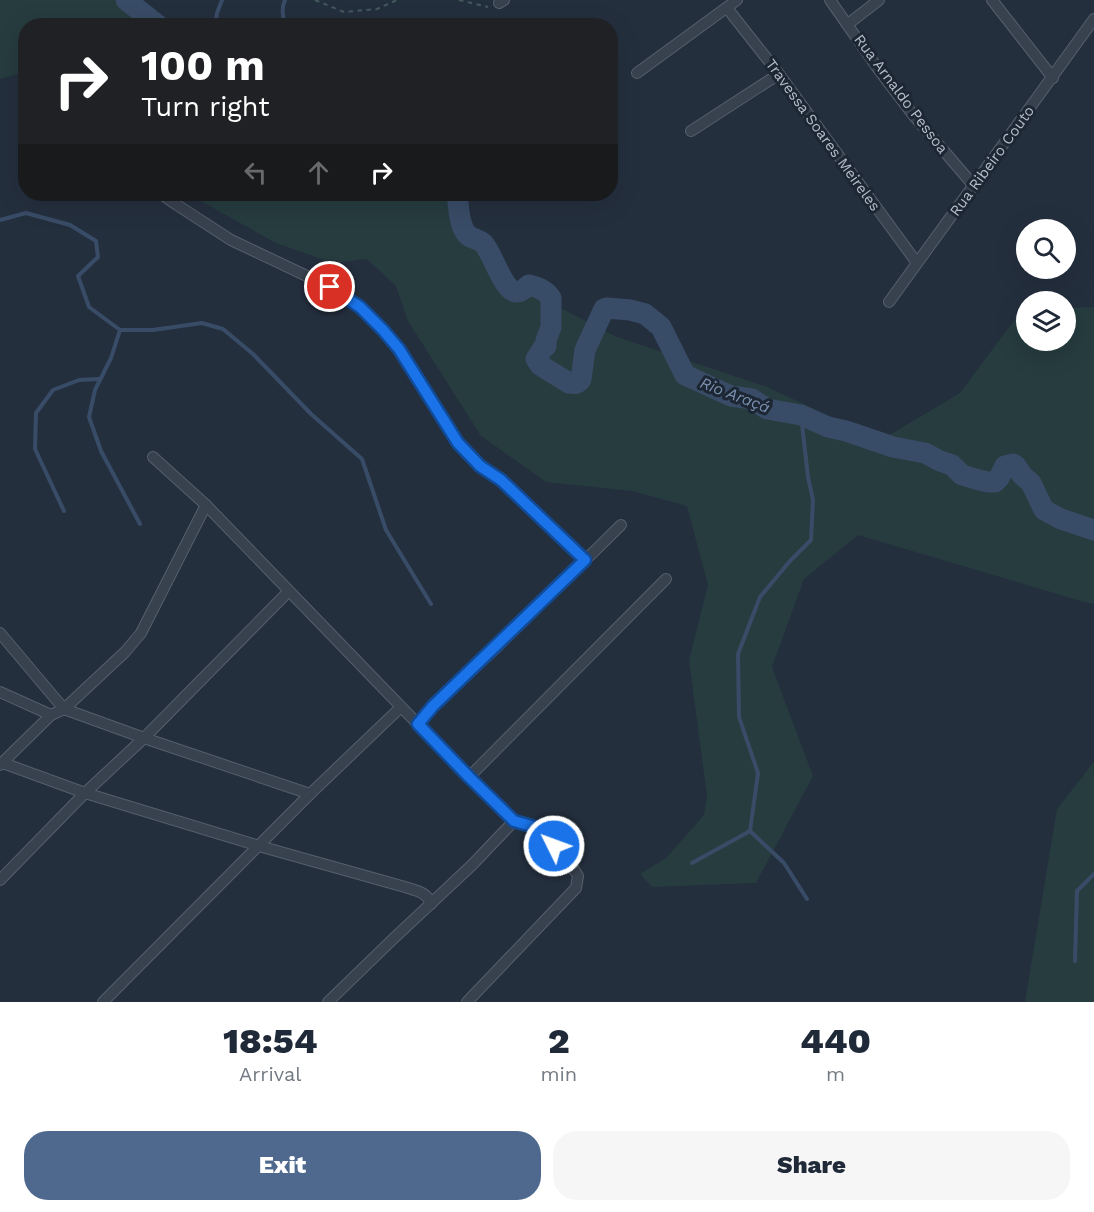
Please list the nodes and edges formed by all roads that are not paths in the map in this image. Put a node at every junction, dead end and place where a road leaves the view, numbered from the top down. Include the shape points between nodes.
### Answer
1 (736, 0) edge
2 (830, 0) edge
3 (879, 0) edge
4 (992, 0) edge
5 (727, 8) junction
6 (1094, 19) edge
7 (848, 24) junction
8 (637, 74) dead end
9 (778, 74) junction
10 (1053, 78) junction
11 (690, 131) dead end
12 (974, 186) junction
13 (170, 201) edge
14 (917, 263) junction
15 (889, 302) dead end
16 (153, 457) dead end
17 (206, 505) junction
18 (621, 525) dead end
19 (585, 560) junction
20 (666, 579) dead end
21 (289, 591) junction
22 (0, 633) edge
23 (0, 692) edge
24 (401, 707) junction
25 (64, 709) junction
26 (51, 715) junction
27 (418, 724) junction
28 (144, 738) junction
29 (1, 764) edge
30 (469, 777) junction
31 (85, 793) junction
32 (310, 794) junction
33 (514, 821) junction
34 (259, 846) junction
35 (0, 880) edge
36 (431, 904) junction
37 (103, 1002) edge
38 (328, 1002) edge
39 (467, 1002) edge

1 - 5 street
2 - 7 street, Rua Arnaldo Pessoa
3 - 7 street
4 - 10 street
5 - 8 street
5 - 9 street, Travessa Soares Meireles
6 - 10 street, Rua Ribeiro Couto
7 - 12 street, Rua Arnaldo Pessoa via 914,116
9 - 11 street
9 - 14 street, Travessa Soares Meireles
10 - 12 street, Rua Ribeiro Couto
12 - 14 street, Rua Ribeiro Couto
13 - 19 street via 231,240 330,287 360,307 399,349 458,443
14 - 15 street, Rua Ribeiro Couto
16 - 17 street
17 - 21 street
17 - 25 street via 141,633
18 - 19 street
19 - 27 street
20 - 30 street
21 - 24 street
21 - 28 street
22 - 25 street
23 - 26 street
24 - 27 street
24 - 32 street
25 - 26 street
25 - 28 street
26 - 29 street
27 - 30 street
28 - 31 street
28 - 32 street
29 - 31 street
30 - 33 street
31 - 34 street
31 - 35 street
32 - 34 street
33 - 36 street
33 - 39 street via 535,827 543,834 575,871 578,882
34 - 36 street via 405,887 424,894
34 - 37 street
36 - 38 street

